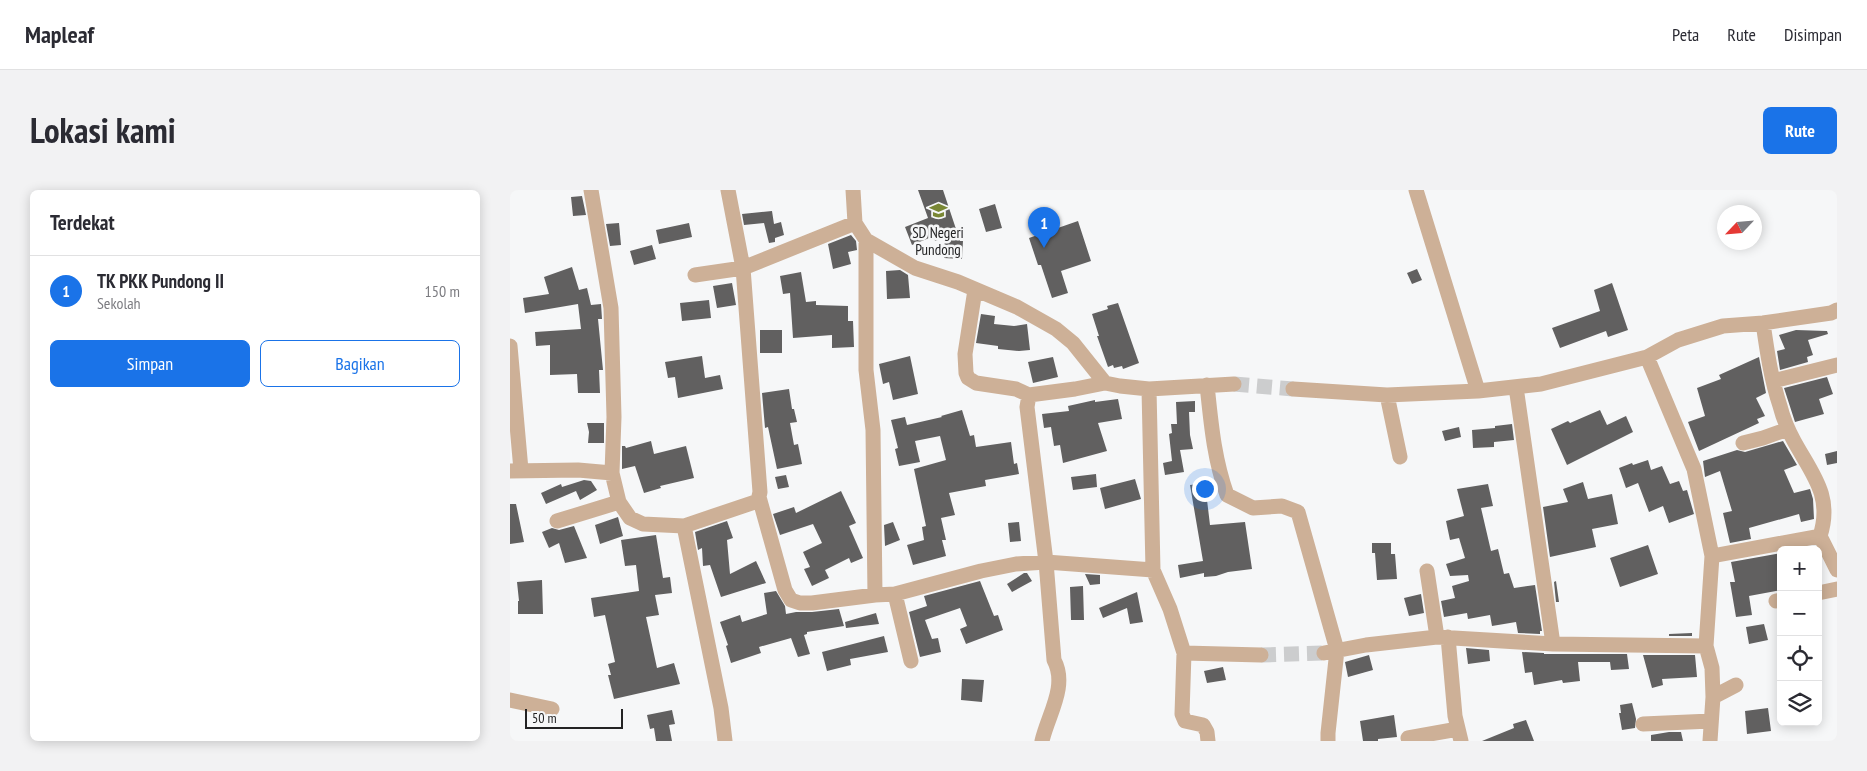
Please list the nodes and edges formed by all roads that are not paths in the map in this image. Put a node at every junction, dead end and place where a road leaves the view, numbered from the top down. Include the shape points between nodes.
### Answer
1 (591, 190) edge
2 (728, 190) edge
3 (853, 190) edge
4 (1416, 190) edge
5 (855, 223) junction
6 (866, 240) junction
7 (743, 268) junction
8 (695, 275) dead end
9 (975, 290) junction
10 (1835, 317) edge
11 (1763, 324) junction
12 (510, 346) edge
13 (1647, 357) junction
14 (1837, 365) edge
15 (1773, 381) junction
16 (1105, 383) junction
17 (1234, 384) tunnel mouth
18 (1207, 385) junction
19 (1516, 387) junction
20 (1149, 389) junction
21 (1293, 389) tunnel mouth
22 (1478, 391) junction
23 (1029, 395) junction
24 (1387, 395) junction
25 (1788, 429) junction
26 (1743, 443) dead end
27 (1400, 457) dead end
28 (516, 470) edge
29 (612, 473) junction
30 (759, 497) junction
31 (619, 502) junction
32 (557, 521) dead end
33 (684, 526) junction
34 (1820, 536) junction
35 (1712, 556) junction
36 (1046, 562) junction
37 (1153, 570) junction
38 (1837, 570) edge
39 (1427, 571) dead end
40 (1837, 589) edge
41 (1822, 592) edge
42 (895, 594) junction
43 (875, 595) junction
44 (1442, 637) junction
45 (1553, 644) junction
46 (1706, 646) junction
47 (1330, 652) junction
48 (1184, 654) junction
49 (1261, 655) tunnel mouth
50 (911, 661) dead end
51 (1736, 685) dead end
52 (1713, 697) junction
53 (510, 700) edge
54 (552, 709) dead end
55 (1711, 722) junction
56 (1643, 724) dead end
57 (1460, 735) edge
58 (1408, 738) dead end
59 (725, 741) edge
60 (1042, 741) edge
61 (1208, 741) edge
62 (1328, 741) edge
63 (1710, 741) edge

1 - 29 street via 611,308
2 - 7 street
3 - 5 street
4 - 22 street
5 - 6 street
5 - 7 street
6 - 9 street via 915,268
6 - 43 street via 866,370 872,430
7 - 8 street
7 - 30 street
9 - 16 street via 1017,307 1056,329 1073,343
9 - 23 street via 965,354 968,378 976,383 1016,389
10 - 11 street
11 - 13 street via 1723,326 1678,340
11 - 15 street
12 - 28 street
13 - 19 street via 1541,384
13 - 35 street via 1694,468
14 - 15 street
15 - 25 street
16 - 20 street
16 - 23 street
17 - 18 street
18 - 20 street
18 - 47 street via 1218,471 1227,495 1253,508 1282,506 1298,512
19 - 22 street
19 - 45 street
20 - 37 street
21 - 24 street
22 - 24 street
23 - 36 street via 1027,407
24 - 27 street
25 - 26 street
25 - 34 street via 1821,489 1825,512
28 - 29 street
29 - 31 street
30 - 33 street via 753,503
30 - 43 street via 785,590 792,600 812,603
31 - 32 street
31 - 33 street via 630,518 643,524
33 - 59 street
34 - 35 street
34 - 38 street
35 - 46 street
36 - 37 street
36 - 42 street via 981,571
36 - 60 street via 1054,660 1059,669 1060,683
37 - 48 street
39 - 44 street
40 - 41 street
42 - 43 street
42 - 50 street
44 - 45 street
44 - 47 street
44 - 57 street
45 - 46 street
46 - 52 street via 1712,668
47 - 62 street
48 - 49 street
48 - 61 street via 1182,714 1185,721 1203,725
51 - 52 street
52 - 55 street
53 - 54 street
55 - 56 street
55 - 63 street
57 - 58 street

